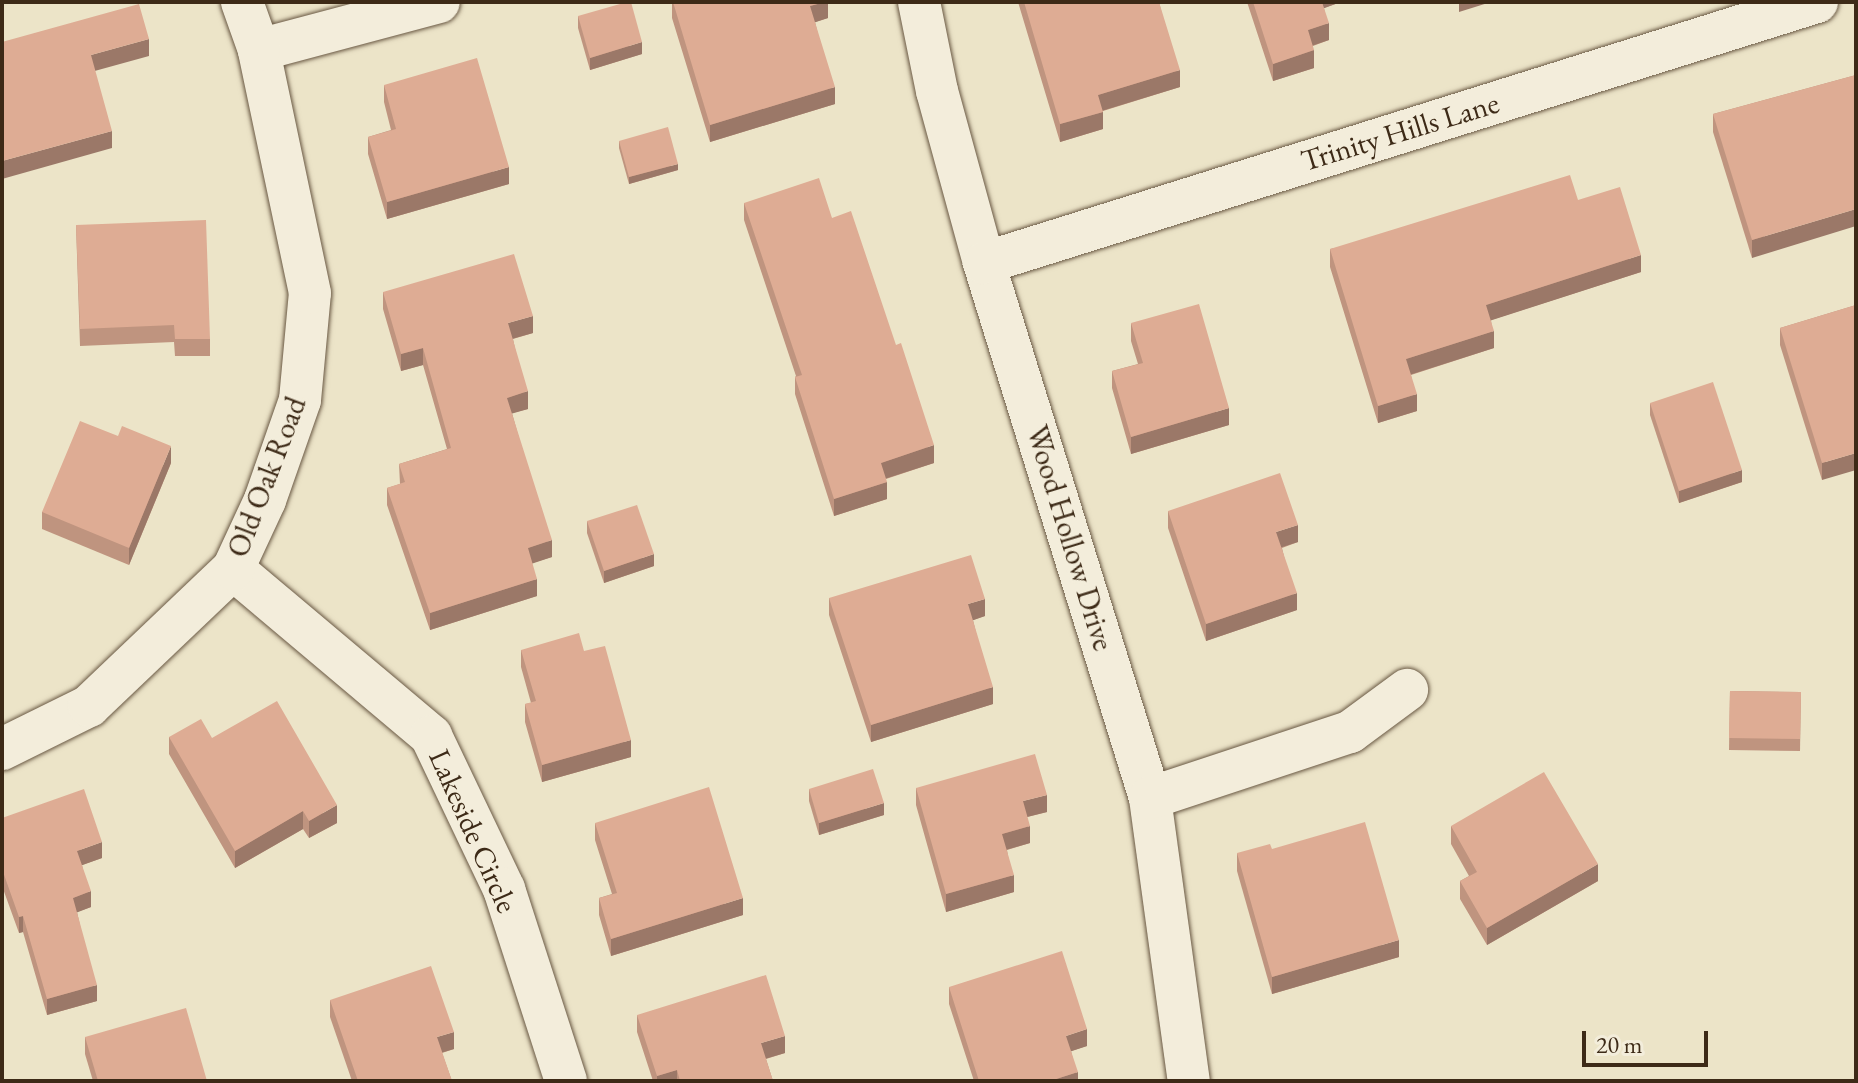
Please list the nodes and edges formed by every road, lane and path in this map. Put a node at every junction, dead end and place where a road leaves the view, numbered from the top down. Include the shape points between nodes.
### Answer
1 (242, 2) edge
2 (439, 2) edge
3 (919, 2) edge
4 (1817, 2) edge
5 (259, 50) junction
6 (984, 263) junction
7 (233, 569) junction
8 (1407, 690) dead end
9 (2, 749) edge
10 (1150, 798) junction
11 (566, 1081) edge
12 (1189, 1081) edge

1 - 5 street, Old Oak Road
2 - 5 street
3 - 6 street, Wood Hollow Drive via 937,91
4 - 6 street, Trinity Hills Lane
5 - 7 street, Old Oak Road via 310,293 300,400 265,500
6 - 10 street, Wood Hollow Drive
7 - 9 street, Old Oak Road via 89,706
7 - 11 street, Lakeside Circle via 431,736 504,889
8 - 10 street via 1350,732
10 - 12 street, Wood Hollow Drive

